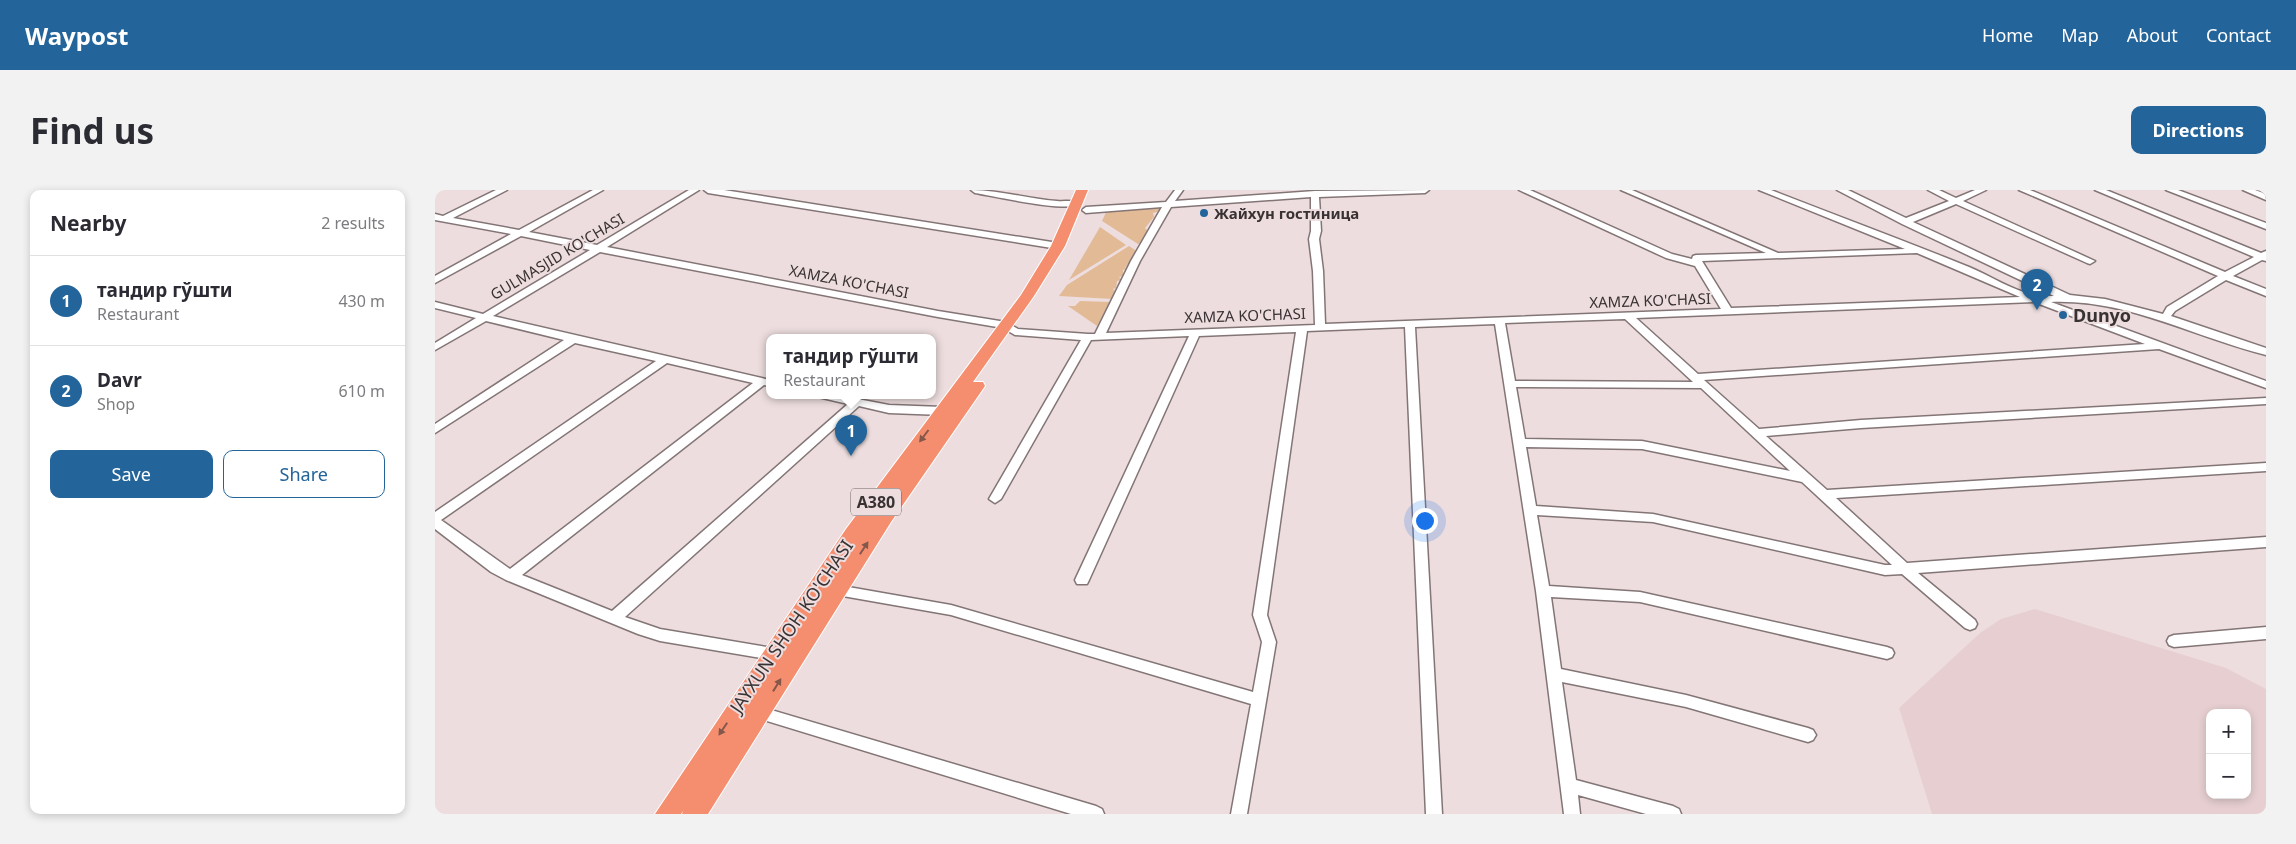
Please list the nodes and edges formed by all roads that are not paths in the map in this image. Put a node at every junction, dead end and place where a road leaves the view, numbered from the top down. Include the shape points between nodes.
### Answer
1 (503, 190) edge
2 (599, 190) edge
3 (695, 190) edge
4 (708, 190) edge
5 (975, 190) edge
6 (1093, 190) edge
7 (1179, 190) edge
8 (1425, 190) edge
9 (1523, 190) edge
10 (1625, 190) edge
11 (1763, 190) edge
12 (1841, 190) edge
13 (1933, 190) edge
14 (1982, 190) edge
15 (2023, 190) edge
16 (2099, 190) edge
17 (2170, 190) edge
18 (2247, 190) edge
19 (1276, 194) edge
20 (1315, 194) junction
21 (2266, 197) edge
22 (1082, 201) edge
23 (1956, 201) junction
24 (1168, 205) junction
25 (440, 218) edge
26 (1905, 222) junction
27 (435, 224) edge
28 (2266, 226) edge
29 (520, 234) junction
30 (1058, 246) junction
31 (599, 248) junction
32 (1919, 251) junction
33 (1779, 255) junction
34 (2265, 256) edge
35 (2090, 261) dead end
36 (1699, 264) junction
37 (2225, 276) junction
38 (435, 280) edge
39 (2266, 293) edge
40 (2068, 298) junction
41 (2038, 301) junction
42 (435, 305) edge
43 (1729, 312) junction
44 (487, 316) junction
45 (1627, 316) junction
46 (2166, 316) junction
47 (1500, 321) junction
48 (1410, 324) junction
49 (1320, 327) junction
50 (1011, 328) junction
51 (1302, 328) junction
52 (1196, 332) junction
53 (1093, 337) junction
54 (573, 340) junction
55 (2163, 346) junction
56 (435, 348) edge
57 (2266, 352) edge
58 (664, 360) junction
59 (1699, 381) junction
60 (766, 382) edge
61 (1510, 384) junction
62 (2264, 386) edge
63 (842, 399) edge
64 (2266, 401) edge
65 (857, 402) junction
66 (943, 411) junction
67 (435, 428) edge
68 (1756, 433) junction
69 (1519, 442) junction
70 (2266, 467) edge
71 (1803, 478) junction
72 (1823, 495) junction
73 (995, 499) dead end
74 (1530, 510) junction
75 (435, 520) edge
76 (2266, 542) edge
77 (1904, 568) junction
78 (511, 576) junction
79 (1082, 580) dead end
80 (837, 590) junction
81 (1543, 591) junction
82 (615, 617) junction
83 (1970, 624) dead end
84 (2266, 633) edge
85 (2174, 641) dead end
86 (1887, 653) dead end
87 (773, 654) junction
88 (1554, 674) junction
89 (1258, 700) junction
90 (737, 709) junction
91 (760, 711) junction
92 (1808, 735) dead end
93 (1568, 785) junction
94 (667, 814) edge
95 (694, 814) edge
96 (1096, 814) edge
97 (1239, 814) edge
98 (1434, 814) edge
99 (1572, 814) edge
100 (1673, 814) edge

1 - 25 street
2 - 29 street
3 - 31 street, GULMASJID KO'CHASI
4 - 30 street
5 - 22 street via 1058,204
6 - 22 highway, JAYXUN SHOH KO'CHASI / A380
7 - 24 street
8 - 20 street
9 - 36 street via 1669,256
10 - 33 street
11 - 32 street
12 - 26 street
13 - 23 street
14 - 23 street
15 - 37 street
16 - 34 street
17 - 28 street
18 - 21 street
19 - 20 street
19 - 24 street
20 - 49 street via 1314,239
22 - 24 street
22 - 30 highway, JAYXUN SHOH KO'CHASI / A380
22 - 50 highway, JAYXUN SHOH KO'CHASI / A380 via 1063,262
23 - 26 street
23 - 35 street
24 - 53 street
25 - 27 street
25 - 29 street, XAMZA KO'CHASI
26 - 40 street
29 - 31 street, XAMZA KO'CHASI
29 - 38 street
30 - 50 highway, JAYXUN SHOH KO'CHASI / A380
31 - 44 street, GULMASJID KO'CHASI
31 - 50 street, XAMZA KO'CHASI
32 - 33 street
32 - 41 street
33 - 36 street via 1696,258
34 - 37 street
36 - 43 street
37 - 39 street
37 - 46 street via 2171,309
40 - 41 street, XAMZA KO'CHASI
40 - 46 street via 2105,302
41 - 43 street, XAMZA KO'CHASI
41 - 55 street
42 - 44 street
43 - 45 street, XAMZA KO'CHASI
44 - 54 street
44 - 56 street, GULMASJID KO'CHASI
45 - 47 street, XAMZA KO'CHASI
45 - 59 street
46 - 57 street
47 - 48 street, XAMZA KO'CHASI
47 - 61 street
48 - 49 street, XAMZA KO'CHASI
48 - 98 street
49 - 51 street, XAMZA KO'CHASI
50 - 53 street, XAMZA KO'CHASI
50 - 66 highway, JAYXUN SHOH KO'CHASI / A380
80 -> 50 highway, JAYXUN SHOH KO'CHASI / A380
51 - 52 street, XAMZA KO'CHASI
51 - 89 street via 1260,615 1269,642
52 - 53 street, XAMZA KO'CHASI
52 - 79 street
53 - 73 street
54 - 58 street
54 - 67 street
55 - 59 street
55 - 62 street
58 - 60 street
58 - 75 street
59 - 61 street
59 - 68 street
60 - 78 street
61 - 69 street
63 - 65 street
64 - 68 street
65 - 66 street via 889,409
65 - 82 street
66 -> 87 highway, JAYXUN SHOH KO'CHASI / A380 via 853,534
68 - 71 street
69 - 71 street via 1641,446
69 - 74 street
70 - 72 street
71 - 72 street
72 - 77 street
74 - 77 street via 1653,518 1885,570
74 - 81 street
75 - 78 street
76 - 77 street
77 - 83 street
78 - 82 street
80 - 89 street via 951,610
91 -> 80 highway, JAYXUN SHOH KO'CHASI / A380
81 - 86 street via 1640,597
81 - 88 street
82 - 87 street via 660,635
84 - 85 street
87 - 90 highway, JAYXUN SHOH KO'CHASI / A380
88 - 92 street via 1685,701
88 - 93 street
89 - 97 street
90 - 91 street
90 -> 94 highway, JAYXUN SHOH KO'CHASI / A380
91 - 95 highway, JAYXUN SHOH KO'CHASI / A380
91 - 96 street
93 - 99 street
93 - 100 street

